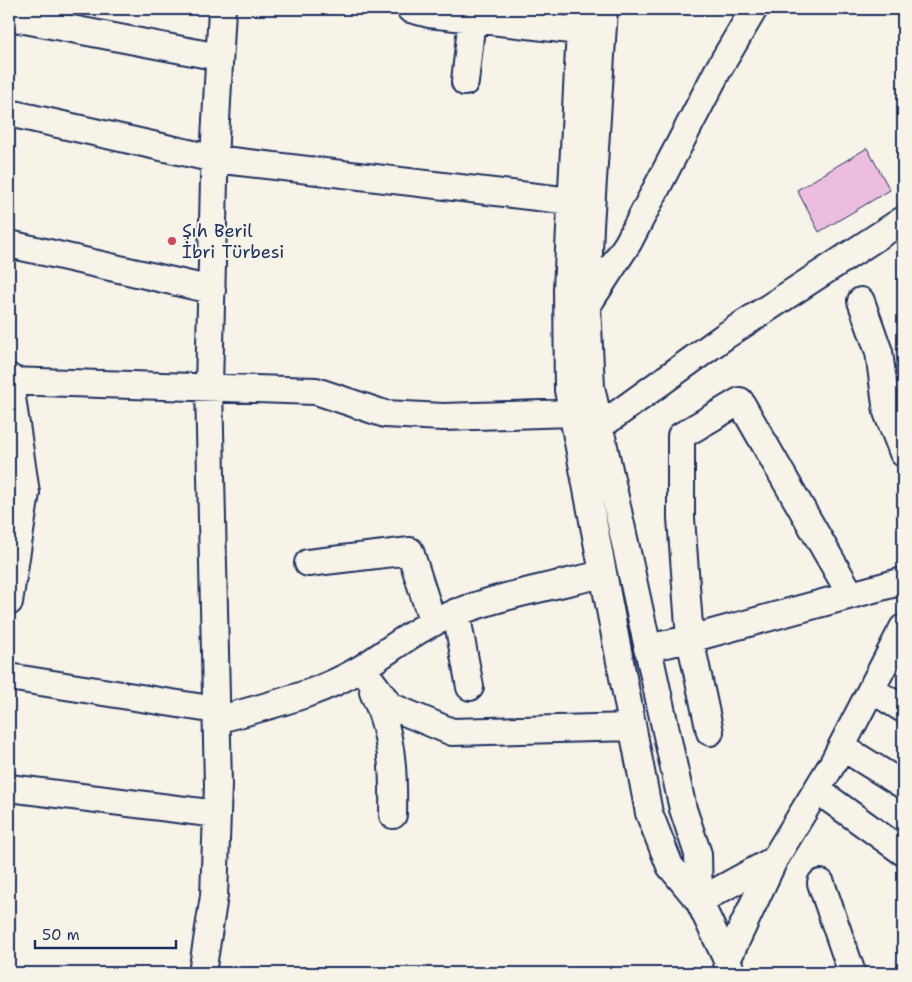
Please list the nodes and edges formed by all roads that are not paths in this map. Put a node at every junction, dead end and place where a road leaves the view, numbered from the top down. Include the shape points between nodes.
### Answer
1 (222, 9) edge
2 (410, 9) edge
3 (604, 9) edge
4 (754, 9) edge
5 (9, 17) edge
6 (472, 18) junction
7 (580, 20) edge
8 (220, 57) junction
9 (465, 82) dead end
10 (9, 113) edge
11 (215, 159) junction
12 (571, 201) junction
13 (903, 220) edge
14 (9, 244) edge
15 (212, 290) junction
16 (861, 300) dead end
17 (587, 306) junction
18 (9, 380) edge
19 (209, 387) junction
20 (572, 413) junction
21 (599, 427) junction
22 (903, 453) edge
23 (16, 505) edge
24 (308, 563) dead end
25 (603, 574) junction
26 (903, 581) edge
27 (851, 595) junction
28 (9, 602) edge
29 (445, 618) junction
30 (902, 634) edge
31 (690, 639) junction
32 (647, 648) junction
33 (362, 668) junction
34 (9, 677) edge
35 (470, 687) dead end
36 (872, 690) junction
37 (903, 709) edge
38 (216, 715) junction
39 (632, 727) junction
40 (710, 732) dead end
41 (842, 747) junction
42 (903, 785) edge
43 (9, 788) edge
44 (817, 790) junction
45 (217, 814) junction
46 (393, 815) dead end
47 (903, 852) edge
48 (774, 860) junction
49 (821, 883) dead end
50 (699, 901) junction
51 (729, 969) edge
52 (202, 973) edge
53 (852, 973) edge

1 - 8 street
2 - 6 street
3 - 17 street
4 - 17 street via 718,70 628,243
5 - 8 street
6 - 7 street
6 - 9 street
7 - 12 street
8 - 11 street
10 - 11 street
11 - 12 street
11 - 15 street
12 - 20 street via 567,289 568,390
13 - 21 street via 725,336
14 - 15 street
15 - 19 street
16 - 22 street via 880,352 887,412
17 - 21 street via 591,387
18 - 19 street
18 - 23 street via 26,493
19 - 20 street via 316,391 385,414 443,417
19 - 38 street
20 - 25 street
21 - 32 street
23 - 28 street
24 - 29 street via 410,551
25 - 29 street via 504,598
25 - 39 street
26 - 27 street
27 - 31 street
27 - 31 street via 740,401 681,436 681,518
29 - 33 street
29 - 35 street
30 - 36 street
31 - 32 street
31 - 40 street
32 - 50 street via 684,809 698,854
33 - 38 street via 314,692
33 - 39 street via 390,706 452,732
33 - 46 street via 380,705 388,732 394,774
34 - 38 street
36 - 37 street
36 - 41 street
38 - 45 street
39 - 50 street via 649,813 670,866
41 - 42 street
41 - 44 street
43 - 45 street
44 - 47 street
44 - 48 street
45 - 52 street via 214,896
48 - 50 street
48 - 51 street
49 - 53 street
50 - 51 street

